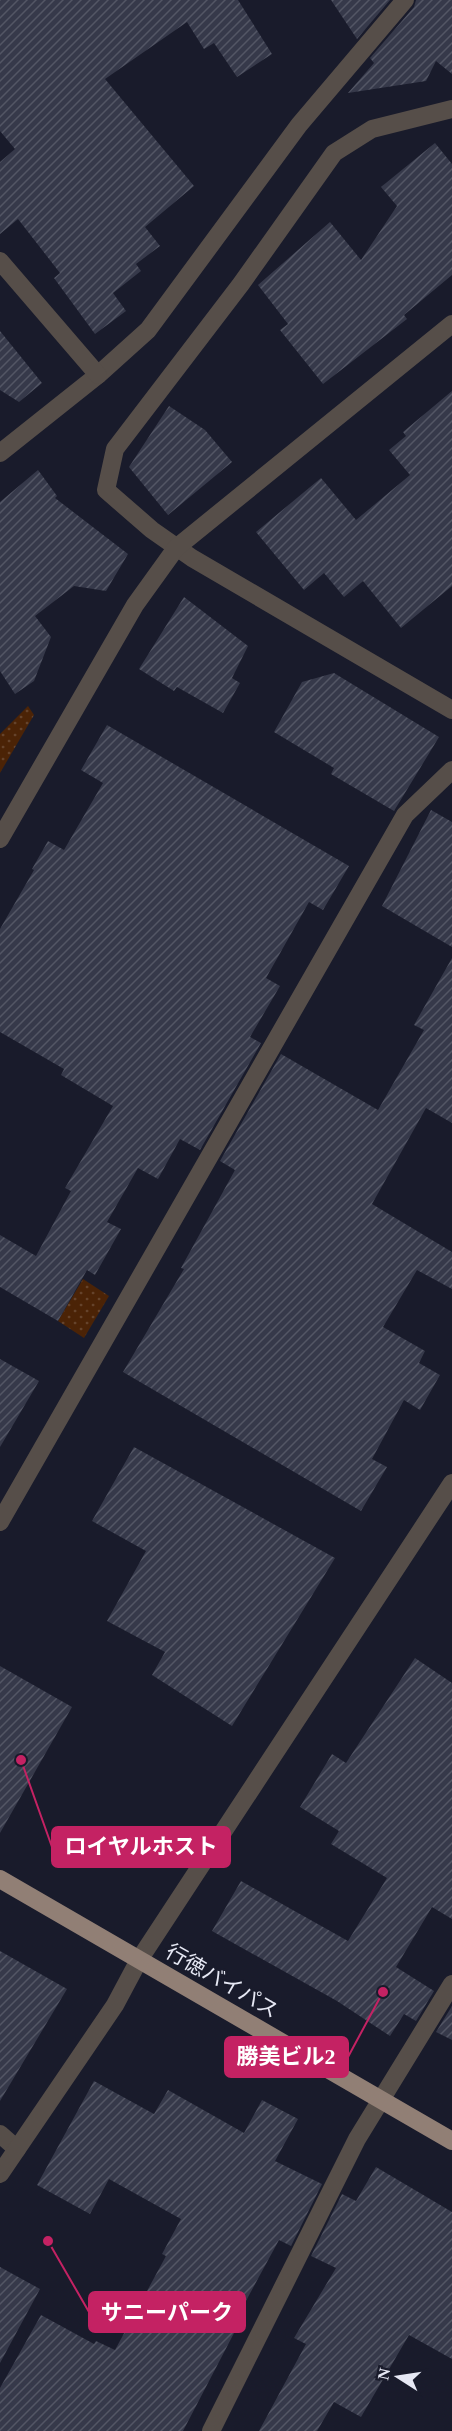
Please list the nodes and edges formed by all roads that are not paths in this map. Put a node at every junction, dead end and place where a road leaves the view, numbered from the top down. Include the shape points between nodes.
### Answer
1 (405, 0) edge
2 (452, 109) edge
3 (0, 261) edge
4 (452, 324) edge
5 (98, 375) junction
6 (0, 453) edge
7 (176, 548) junction
8 (452, 710) edge
9 (452, 770) edge
10 (0, 839) edge
11 (452, 1483) edge
12 (0, 1522) edge
13 (0, 1879) edge
14 (139, 1960) junction
15 (452, 1984) edge
16 (381, 2099) junction
17 (0, 2134) edge
18 (452, 2141) edge
19 (17, 2149) junction
20 (0, 2174) edge
21 (211, 2431) edge

1 - 5 street via 299,125 148,330
2 - 7 street via 372,129 334,153 241,284 115,448 106,490
3 - 5 street
4 - 7 street
5 - 6 street
7 - 8 street
7 - 10 street via 135,605
9 - 12 street via 405,814
11 - 14 street
13 - 14 main road, 行徳バイパス
14 - 16 main road, 行徳バイパス
14 - 19 street via 115,2005
15 - 16 street
16 - 18 main road, 行徳バイパス
16 - 21 street via 357,2139
17 - 19 street
19 - 20 street

